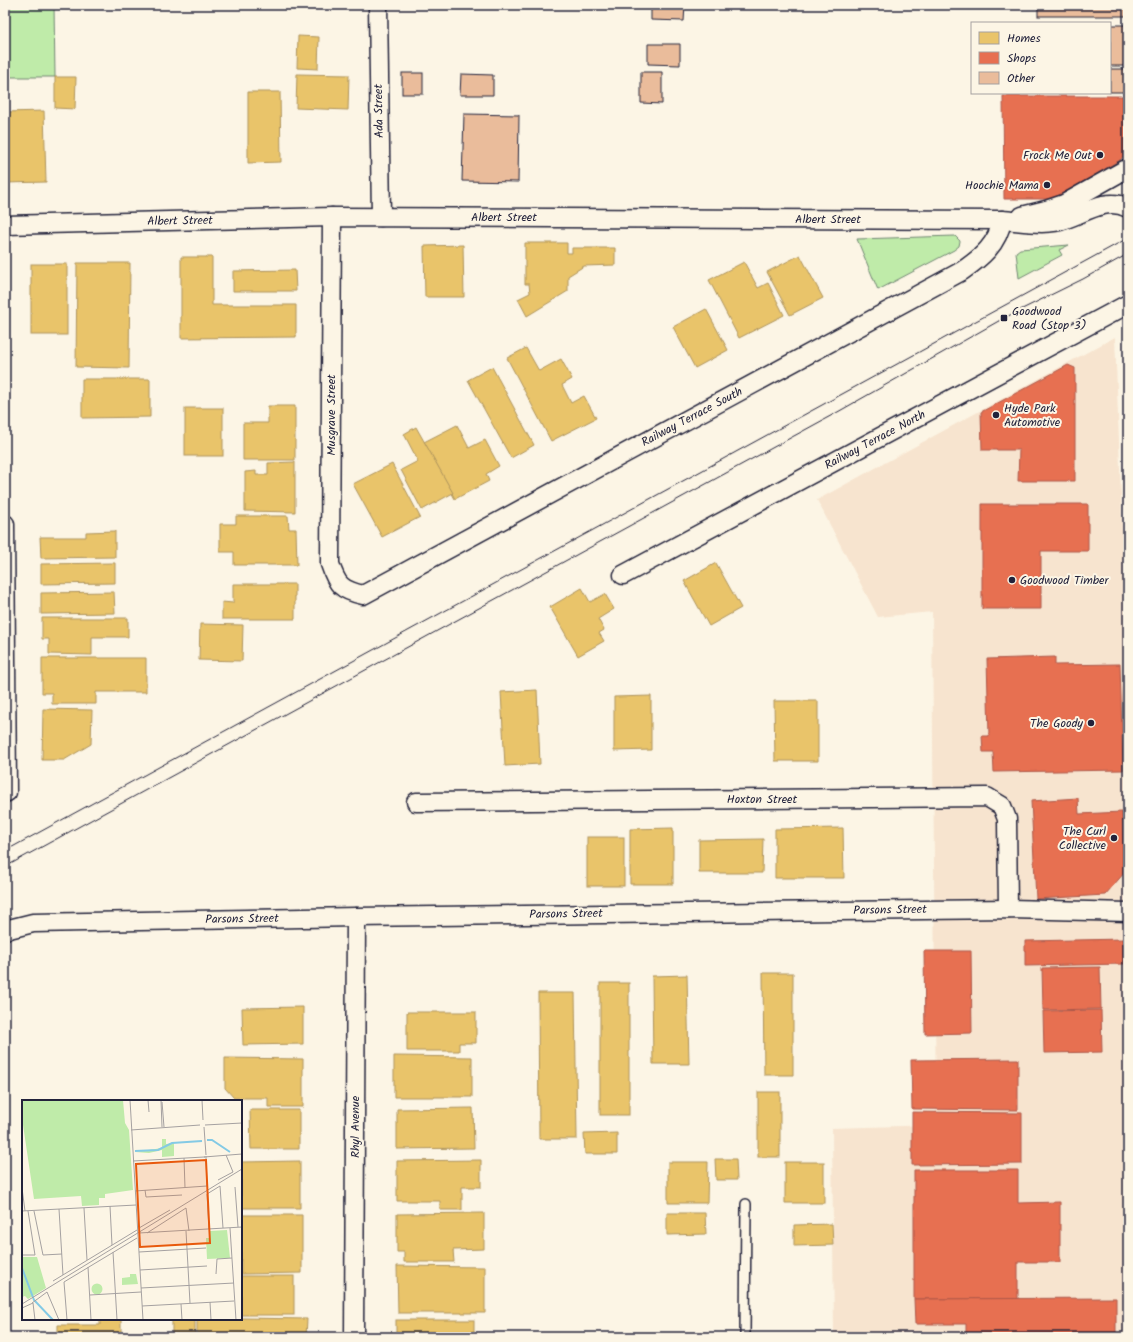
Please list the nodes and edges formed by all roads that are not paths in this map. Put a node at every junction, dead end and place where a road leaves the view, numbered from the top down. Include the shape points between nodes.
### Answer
1 (378, 5) edge
2 (1128, 168) edge
3 (1128, 208) edge
4 (332, 217) junction
5 (381, 217) junction
6 (1002, 220) junction
7 (5, 225) edge
8 (1128, 304) edge
9 (5, 524) edge
10 (623, 575) dead end
11 (363, 595) joint
12 (5, 793) edge
13 (416, 802) dead end
14 (1008, 909) junction
15 (1128, 912) edge
16 (356, 917) junction
17 (5, 930) edge
18 (746, 1204) dead end
19 (354, 1337) edge
20 (745, 1337) edge

1 - 5 street, Ada Street
2 - 6 street, Albert Street via 1064,204
3 - 6 street, Albert Street via 1114,203 1096,206 1053,222
4 - 5 street, Albert Street
4 - 7 street, Albert Street
4 - 11 street, Musgrave Street via 330,564 340,585 348,591
5 - 6 street, Albert Street
6 - 11 street, Railway Terrace South via 1000,232 994,243 978,260 962,271
8 - 10 street, Railway Terrace North
9 - 12 street
13 - 14 street, Hoxton Street via 987,797 1002,806 1007,819
14 - 15 street, Parsons Street
14 - 16 street, Parsons Street
16 - 17 street, Parsons Street via 33,923
16 - 19 street, Rhyl Avenue
18 - 20 lane

